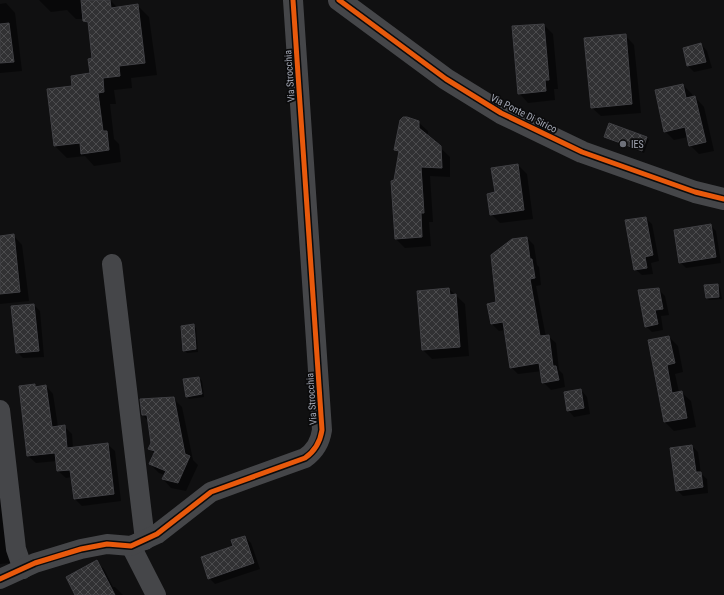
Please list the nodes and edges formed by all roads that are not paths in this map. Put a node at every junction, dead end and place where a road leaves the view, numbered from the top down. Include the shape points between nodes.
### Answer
1 (293, 0) edge
2 (339, 0) edge
3 (724, 199) edge
4 (112, 264) dead end
5 (0, 410) edge
6 (138, 543) junction
7 (23, 569) junction
8 (0, 579) edge
9 (156, 595) edge

1 - 6 street, Via Strocchia via 321,438 315,450 305,458 211,492 157,534
2 - 3 street, Via Ponte Di Sirico via 446,79 501,113 582,152 695,192
4 - 6 street
5 - 7 street via 16,549
6 - 7 street via 107,544 82,549
6 - 9 street
7 - 8 street

